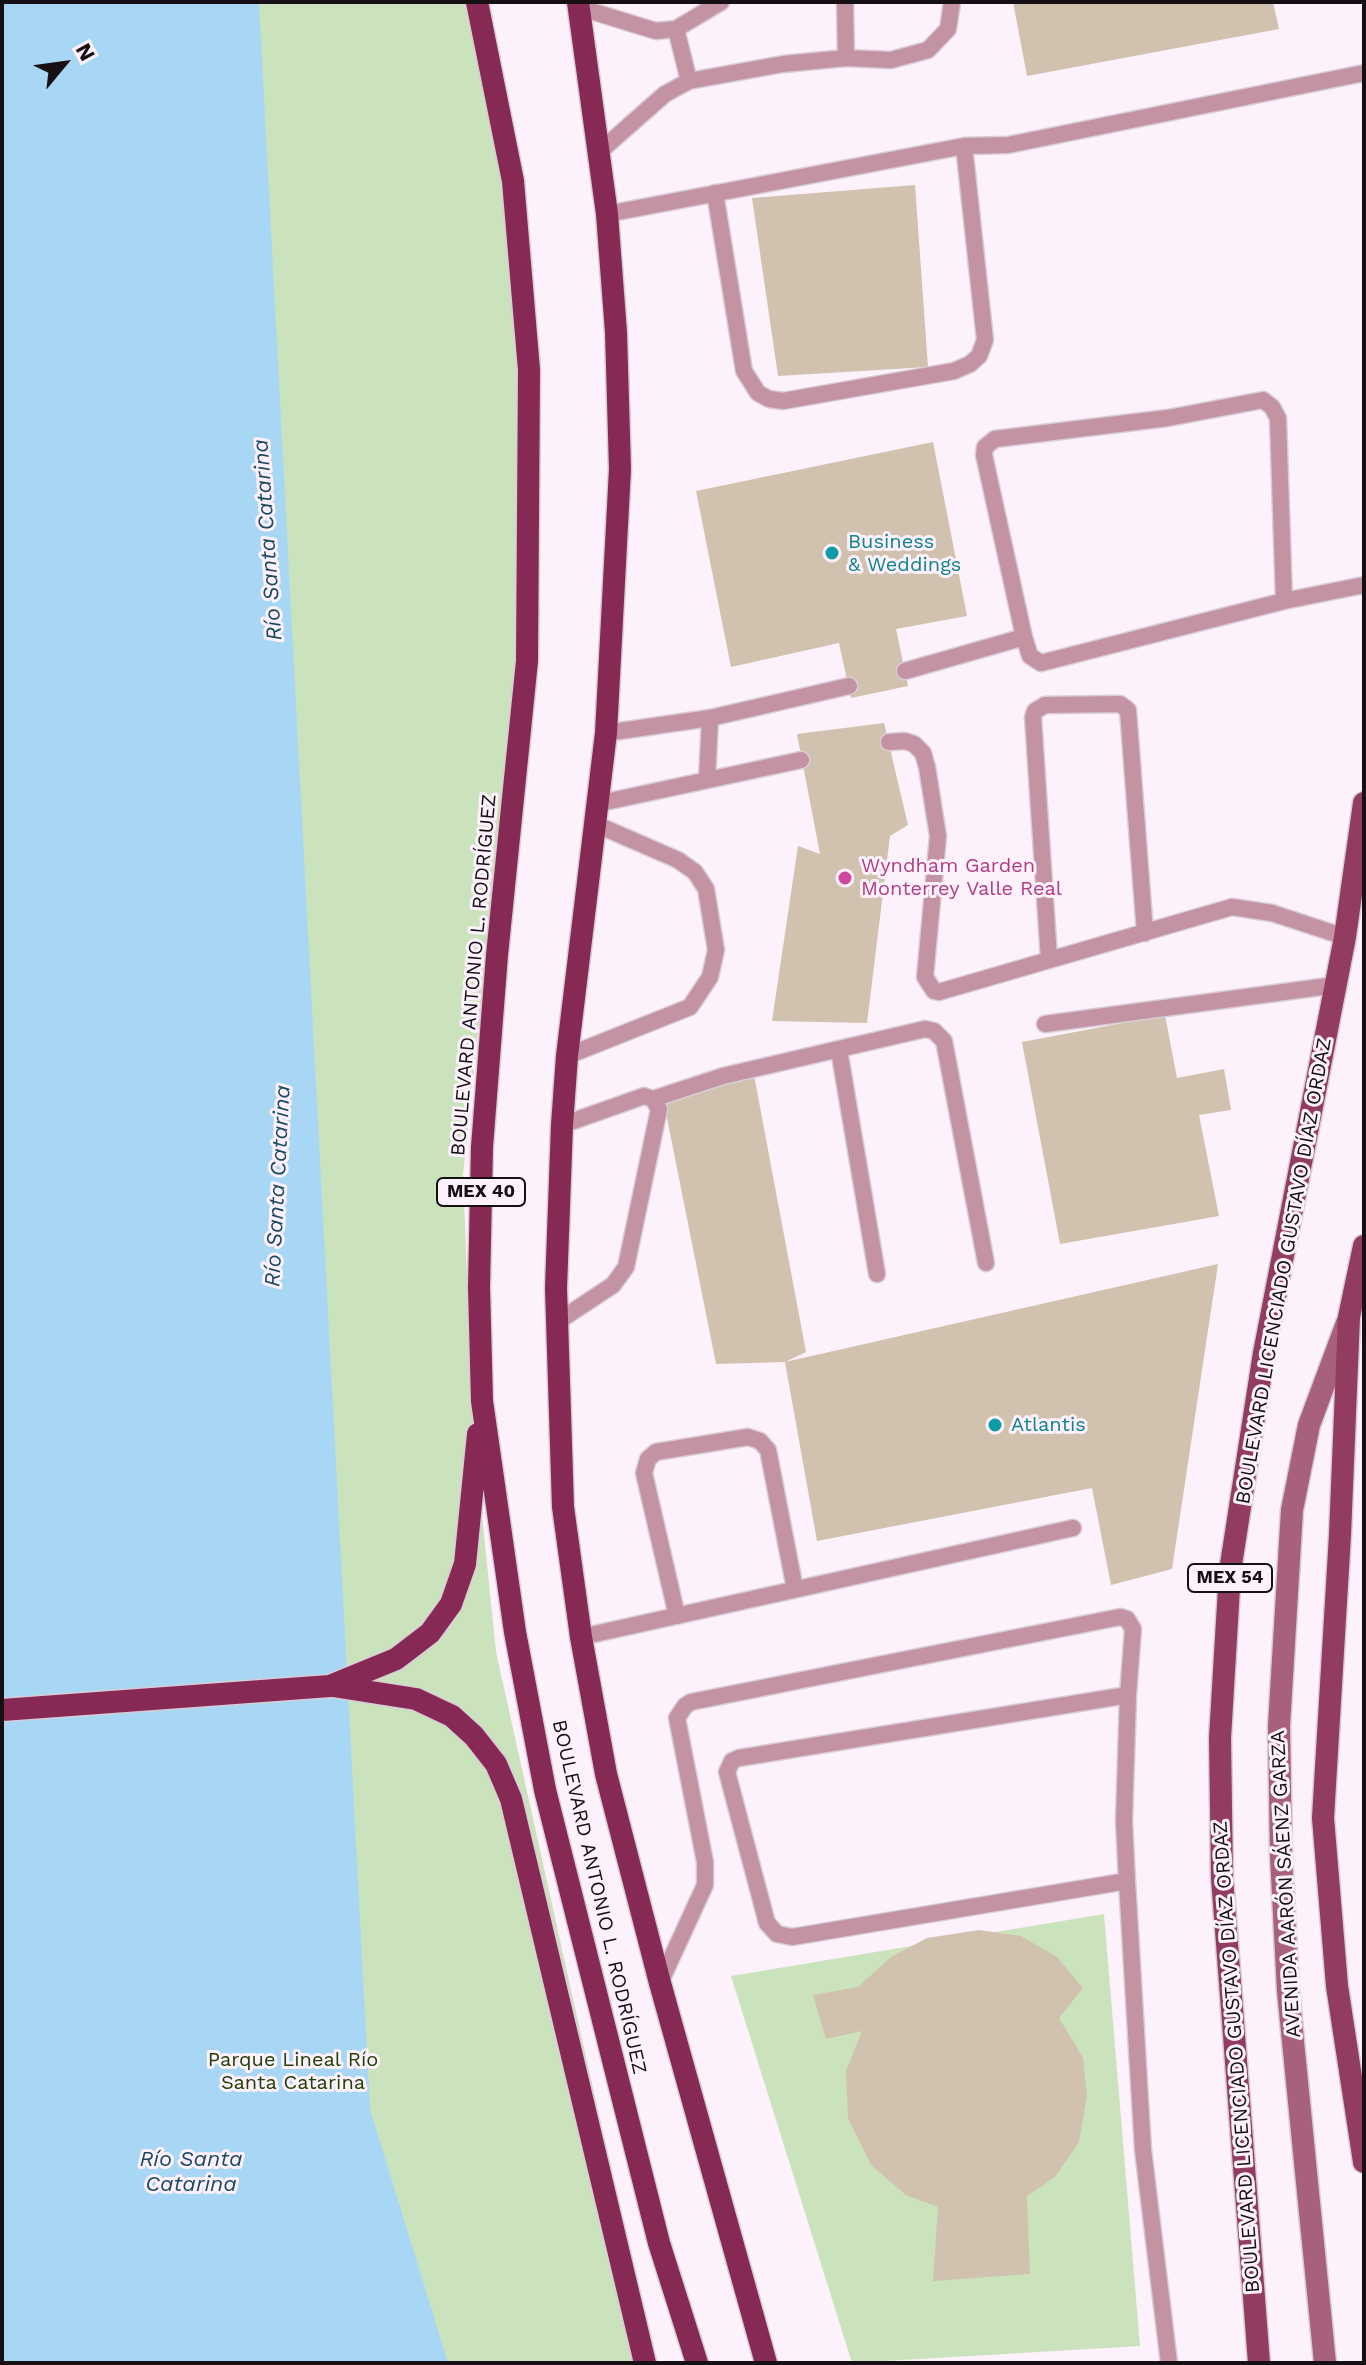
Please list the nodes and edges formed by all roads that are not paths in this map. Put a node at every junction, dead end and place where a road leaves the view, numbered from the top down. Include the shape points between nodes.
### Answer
1 (477, 2) edge
2 (721, 2) edge
3 (845, 2) edge
4 (952, 2) edge
5 (578, 4) edge
6 (676, 29) junction
7 (846, 58) junction
8 (1364, 73) edge
9 (689, 81) junction
10 (964, 146) junction
11 (598, 153) junction
12 (715, 193) junction
13 (607, 214) junction
14 (1364, 585) edge
15 (1284, 601) junction
16 (1024, 637) junction
17 (905, 671) dead end
18 (849, 686) dead end
19 (710, 718) junction
20 (606, 733) junction
21 (889, 742) dead end
22 (801, 760) dead end
23 (707, 780) junction
24 (1364, 803) edge
25 (594, 814) junction
26 (1145, 933) junction
27 (1345, 937) junction
28 (1049, 959) junction
29 (1336, 985) junction
30 (1045, 1024) dead end
31 (839, 1050) junction
32 (567, 1056) junction
33 (653, 1099) junction
34 (562, 1125) junction
35 (1364, 1246) edge
36 (986, 1263) dead end
37 (877, 1274) dead end
38 (1349, 1317) junction
39 (557, 1322) junction
40 (482, 1401) junction
41 (1073, 1528) dead end
42 (795, 1589) junction
43 (677, 1616) junction
44 (581, 1637) junction
45 (332, 1686) junction
46 (1128, 1695) junction
47 (2, 1710) edge
48 (1127, 1881) junction
49 (660, 1983) junction
50 (1364, 2162) edge
51 (645, 2363) edge
52 (697, 2363) edge
53 (766, 2363) edge
54 (1169, 2363) edge
55 (1259, 2363) edge
56 (1325, 2363) edge

1 - 40 highway, BOULEVARD ANTONIO L. RODRÍGUEZ / MEX 40 via 513,181 529,370 527,661 482,1147
2 - 6 lane
3 - 7 lane
4 - 7 lane via 948,29 928,50 891,60
5 - 6 lane via 656,31
5 - 11 highway, BOULEVARD ANTONIO L. RODRÍGUEZ
6 - 9 lane
7 - 9 lane
8 - 10 lane via 1008,145
9 - 11 lane via 665,94
10 - 12 lane
10 - 12 lane via 985,340 979,356 954,371 783,401 758,393 744,371
11 - 13 highway, BOULEVARD ANTONIO L. RODRÍGUEZ
12 - 13 lane
13 - 20 highway, BOULEVARD ANTONIO L. RODRÍGUEZ via 620,469
14 - 15 lane
15 - 16 lane via 1041,663 1030,656
15 - 16 lane via 1278,418 1263,400 1168,418 995,439 985,447
16 - 17 lane
18 - 19 lane
19 - 20 lane
19 - 23 lane
20 - 25 highway, BOULEVARD ANTONIO L. RODRÍGUEZ
21 - 28 lane via 914,744 927,767 938,836 925,977 930,989 939,992
22 - 23 lane
23 - 25 lane
24 - 27 main road, BOULEVARD LICENCIADO GUSTAVO DÍAZ ORDAZ / MEX 54
25 - 32 highway, BOULEVARD ANTONIO L. RODRÍGUEZ
25 - 32 lane via 695,872 706,889 716,950 710,977 690,1007
26 - 27 lane via 1232,907 1272,913
26 - 28 lane
26 - 28 lane via 1128,710 1120,704 1045,705 1033,717
27 - 29 main road, BOULEVARD LICENCIADO GUSTAVO DÍAZ ORDAZ / MEX 54
29 - 30 lane
29 - 55 main road, BOULEVARD LICENCIADO GUSTAVO DÍAZ ORDAZ / MEX 54 via 1264,1353 1232,1555 1220,1738 1222,1878
31 - 33 lane via 723,1076
31 - 36 lane via 925,1029 944,1041
31 - 37 lane
32 - 34 highway, BOULEVARD ANTONIO L. RODRÍGUEZ
33 - 34 lane via 644,1096
33 - 39 lane via 659,1109 626,1267 613,1285
34 - 39 highway, BOULEVARD ANTONIO L. RODRÍGUEZ
35 - 38 main road
38 - 50 main road via 1323,1818 1337,1986
38 - 56 main road, AVENIDA AARÓN SÁENZ GARZA via 1309,1425 1292,1510 1279,1726 1288,1991
39 - 44 highway, BOULEVARD ANTONIO L. RODRÍGUEZ via 563,1507
40 - 45 highway via 465,1564 451,1604 430,1633 396,1659
40 - 52 highway, BOULEVARD ANTONIO L. RODRÍGUEZ / MEX 40 via 515,1632 545,1790 659,2243
41 - 42 lane
42 - 43 lane
42 - 43 lane via 768,1450 760,1441 748,1437 656,1452 644,1473
43 - 44 lane
44 - 49 highway, BOULEVARD ANTONIO L. RODRÍGUEZ via 606,1774
45 - 47 highway
45 - 51 highway via 428,1704 452,1716 496,1764 511,1799
46 - 48 lane
46 - 48 lane via 739,1758 727,1772 767,1923 777,1934 792,1937
46 - 49 lane via 1133,1629 1120,1617 691,1702 677,1718 705,1885
48 - 54 lane via 1143,2150
49 - 53 highway, BOULEVARD ANTONIO L. RODRÍGUEZ

